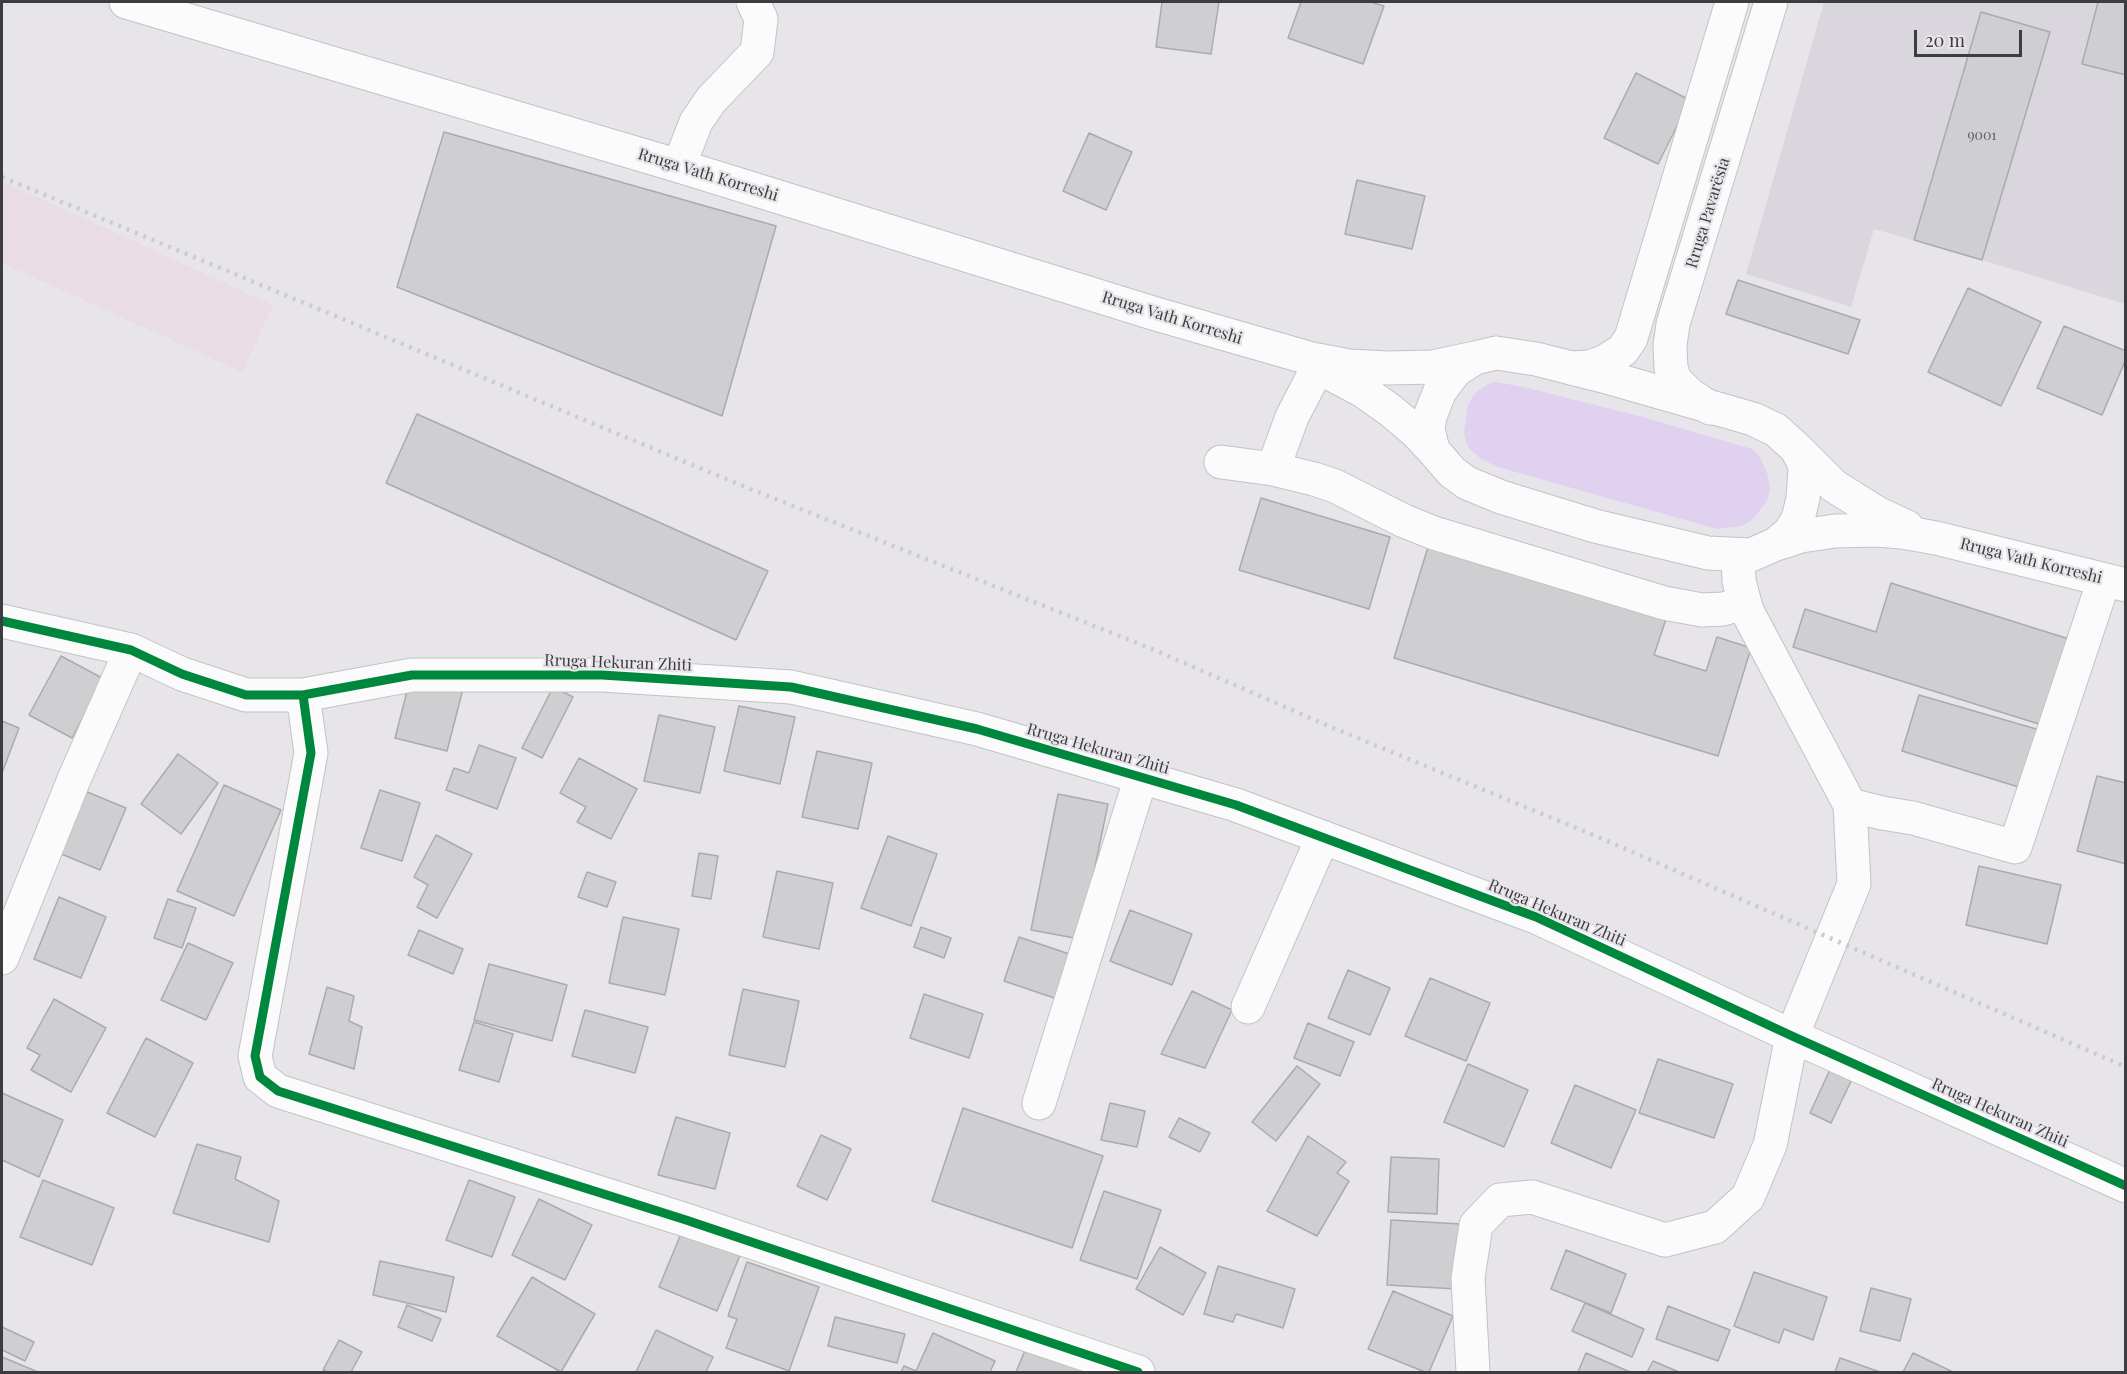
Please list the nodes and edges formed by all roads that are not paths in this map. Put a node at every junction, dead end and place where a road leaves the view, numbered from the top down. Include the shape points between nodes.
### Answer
1 (126, 2) edge
2 (753, 2) edge
3 (1732, 2) edge
4 (1771, 2) edge
5 (679, 166) junction
6 (1475, 358) junction
7 (1309, 360) junction
8 (1571, 368) junction
9 (1712, 409) junction
10 (1796, 448) junction
11 (1433, 450) junction
12 (1221, 462) dead end
13 (1273, 469) junction
14 (1936, 537) junction
15 (1776, 544) junction
16 (1738, 555) junction
17 (2115, 582) edge
18 (1744, 603) junction
19 (2, 621) edge
20 (131, 650) junction
21 (303, 695) junction
22 (1141, 777) junction
23 (1850, 805) junction
24 (1323, 837) junction
25 (2, 957) edge
26 (1248, 1007) dead end
27 (1792, 1036) junction
28 (1039, 1103) dead end
29 (2126, 1186) edge
30 (1138, 1372) edge
31 (1473, 1372) edge

1 - 5 street, Rruga Vath Korreshi
2 - 5 street via 761,20 757,52 701,114
3 - 8 street via 1630,338 1623,350 1604,362
4 - 9 street, Rruga Pavarësia via 1673,324 1670,345 1675,380
5 - 7 street, Rruga Vath Korreshi
6 - 7 street, Rruga Vath Korreshi via 1410,368
6 - 8 street, Rruga Vath Korreshi via 1505,354
6 - 11 street via 1456,370 1440,391 1428,429
7 - 11 street, Rruga Vath Korreshi via 1390,410
7 - 13 street
8 - 9 street, Rruga Vath Korreshi
9 - 10 street, Rruga Vath Korreshi via 1767,424
10 - 14 street, Rruga Vath Korreshi via 1824,478 1847,495 1877,513
10 - 15 street via 1805,470 1803,498 1798,519
11 - 16 street, Rruga Vath Korreshi via 1459,477 1501,497 1631,536
12 - 13 street
13 - 18 street via 1335,486 1434,533 1664,603 1712,610
14 - 15 street, Rruga Vath Korreshi via 1854,530 1814,534
14 - 17 street, Rruga Vath Korreshi
15 - 16 street, Rruga Vath Korreshi via 1760,552
16 - 18 street
17 - 23 street via 2015,848 1913,818
18 - 23 street
19 - 20 street, Rruga Hekuran Zhiti
20 - 21 street, Rruga Hekuran Zhiti via 182,675 246,695
20 - 25 street
21 - 22 street, Rruga Hekuran Zhiti via 412,675 602,675 791,687 977,729
21 - 30 street via 311,753 255,1056 260,1077 278,1091 686,1220
22 - 24 street, Rruga Hekuran Zhiti via 1236,805
22 - 28 street
23 - 27 street via 1854,884
24 - 26 street
24 - 27 street, Rruga Hekuran Zhiti via 1536,917
27 - 29 street, Rruga Hekuran Zhiti
27 - 31 street via 1770,1145 1748,1197 1715,1227 1665,1240 1532,1197 1500,1200 1476,1225 1468,1278

